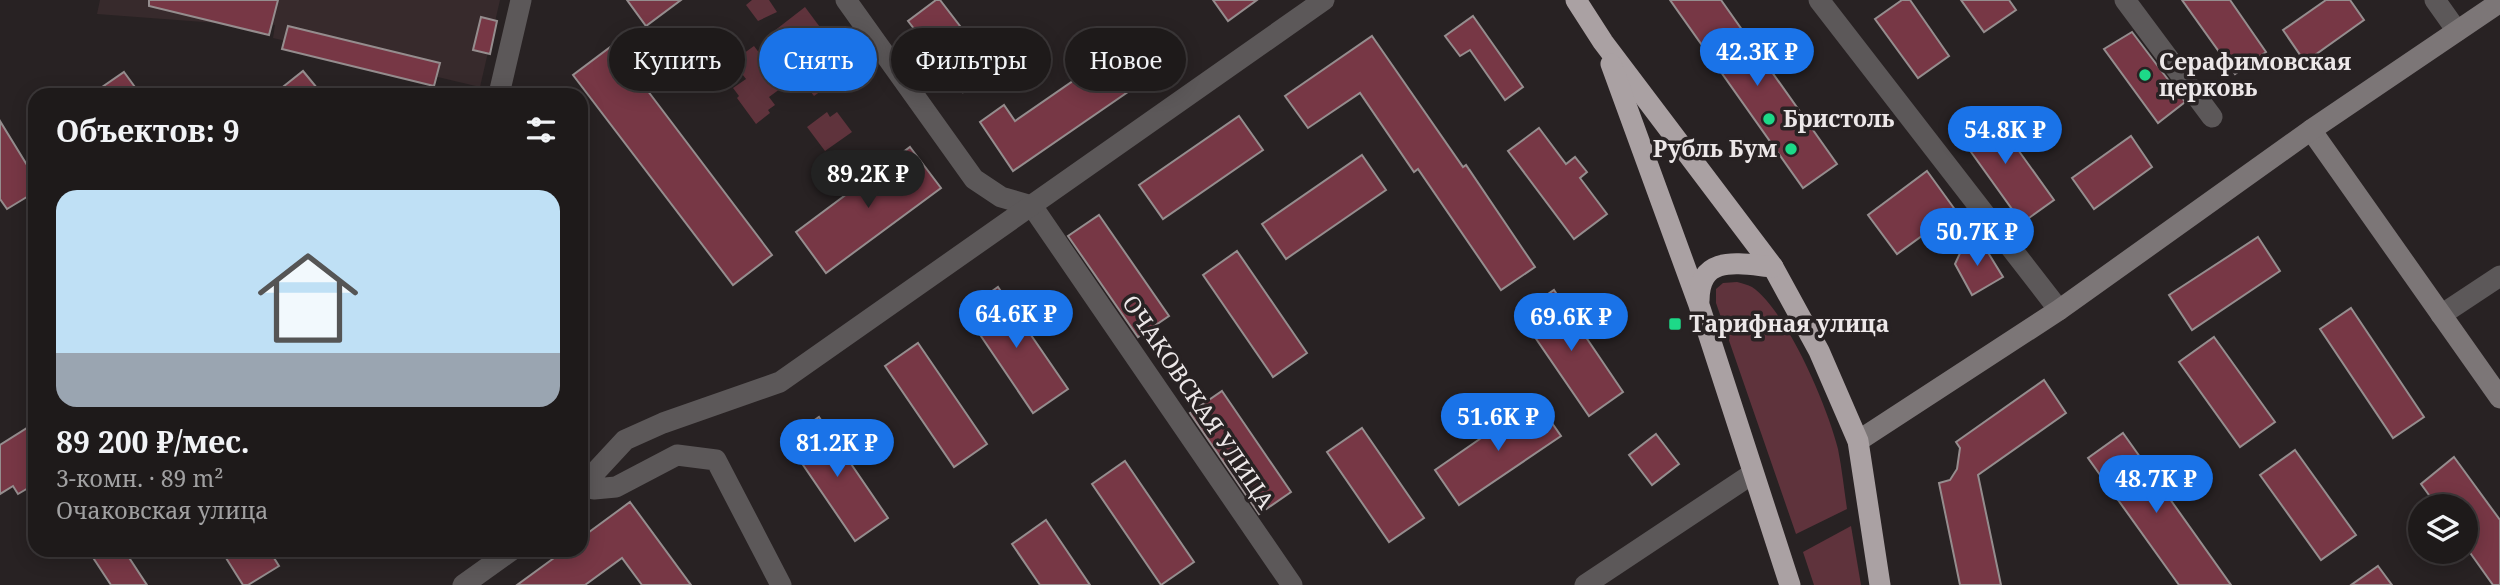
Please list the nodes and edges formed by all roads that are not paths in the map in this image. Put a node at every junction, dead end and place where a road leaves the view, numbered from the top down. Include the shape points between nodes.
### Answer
1 (521, 0) edge
2 (846, 0) edge
3 (1324, 0) edge
4 (1576, 0) edge
5 (1819, 0) edge
6 (2125, 0) edge
7 (2435, 0) edge
8 (2500, 2) edge
9 (2457, 32) junction
10 (1603, 42) junction
11 (500, 88) edge
12 (2211, 117) dead end
13 (2311, 130) junction
14 (1032, 206) junction
15 (1773, 267) junction
16 (2500, 276) edge
17 (1699, 305) junction
18 (2059, 310) junction
19 (2441, 315) junction
20 (2500, 398) edge
21 (1858, 441) junction
22 (1752, 474) junction
23 (588, 480) edge
24 (588, 487) edge
25 (502, 557) edge
26 (463, 585) edge
27 (781, 585) edge
28 (1292, 585) edge
29 (1585, 585) edge
30 (1790, 585) edge
31 (1880, 585) edge

1 - 11 street
2 - 14 street via 974,179 1001,197
3 - 14 street
4 - 10 highway
5 - 18 street
6 - 12 street
7 - 9 street
8 - 9 street
9 - 13 street
10 - 15 highway
10 - 17 highway
13 - 18 street
13 - 19 street
14 - 23 street via 780,382 625,440
14 - 28 street, ОЧАКОВСКАЯ УЛИЦА
15 - 17 highway via 1732,263 1711,269 1699,287
15 - 21 highway via 1819,351
16 - 19 street
17 - 22 highway
18 - 21 street
19 - 20 street
21 - 31 highway
22 - 29 street
22 - 30 highway
24 - 27 street via 616,487 677,455 716,460
25 - 26 street

